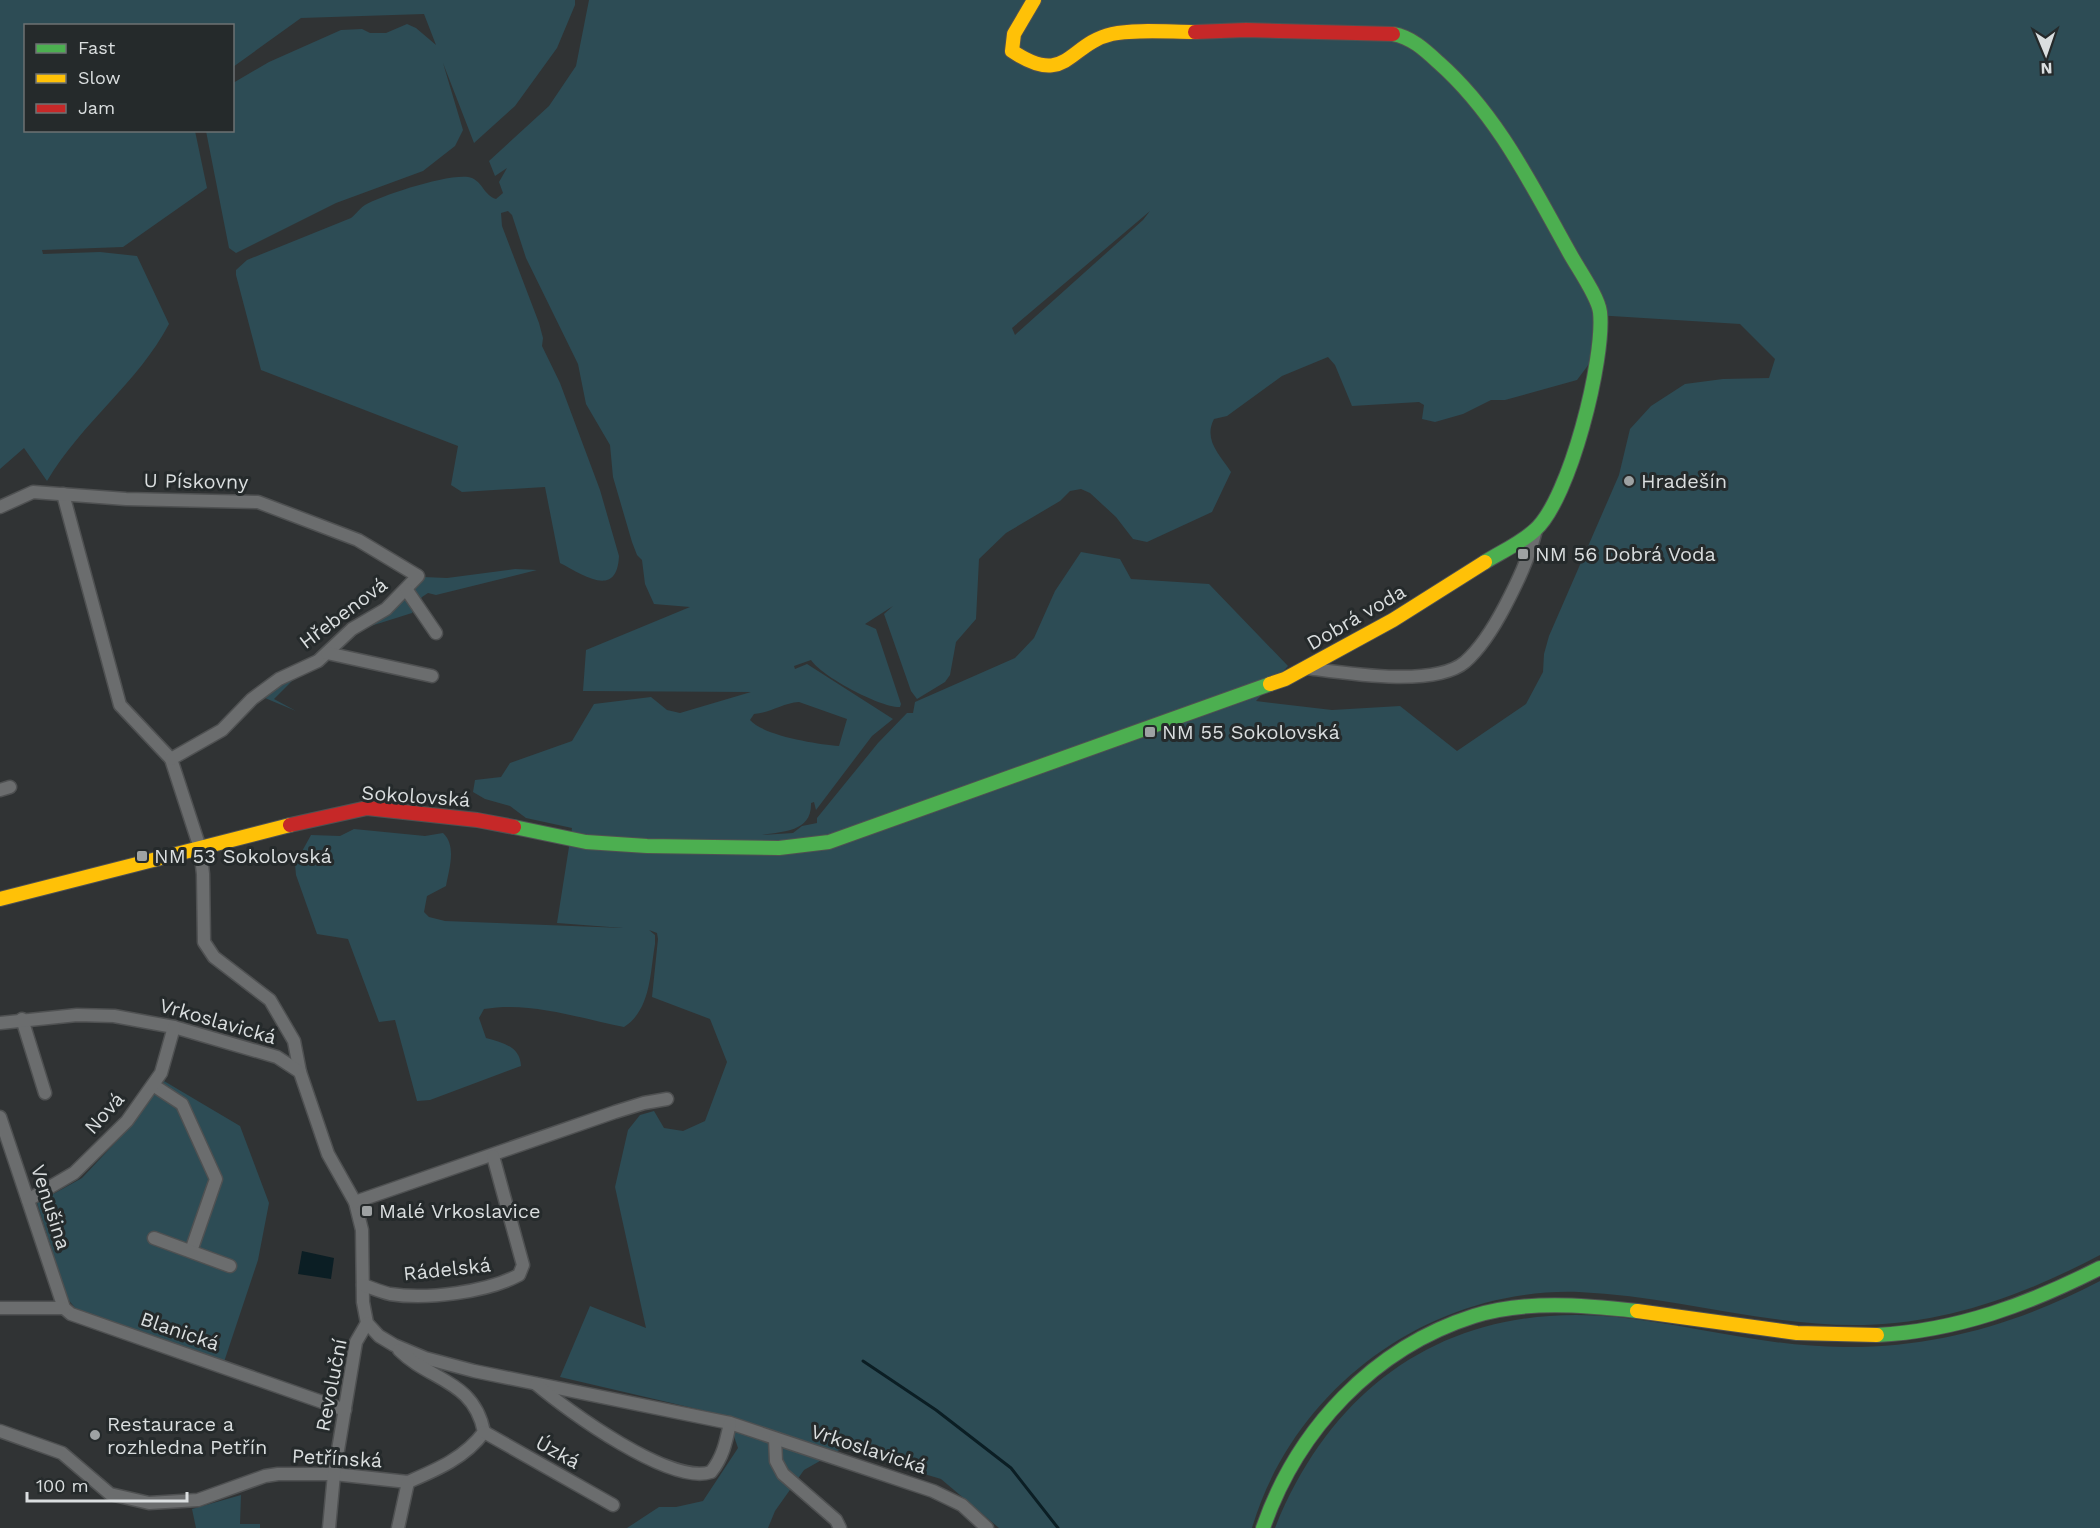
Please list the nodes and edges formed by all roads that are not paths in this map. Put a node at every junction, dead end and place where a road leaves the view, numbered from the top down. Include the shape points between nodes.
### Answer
1 (1034, 0) edge
2 (63, 494) junction
3 (0, 507) edge
4 (1536, 530) junction
5 (418, 576) joint
6 (406, 589) junction
7 (436, 633) dead end
8 (327, 653) junction
9 (1307, 668) junction
10 (432, 676) dead end
11 (171, 759) junction
12 (200, 848) junction
13 (0, 899) edge
14 (22, 1019) junction
15 (0, 1023) edge
16 (174, 1027) junction
17 (300, 1072) junction
18 (153, 1085) junction
19 (45, 1093) dead end
20 (667, 1099) dead end
21 (0, 1117) edge
22 (493, 1156) junction
23 (28, 1200) junction
24 (355, 1202) junction
25 (154, 1238) dead end
26 (191, 1251) junction
27 (230, 1266) dead end
28 (2100, 1268) edge
29 (363, 1285) junction
30 (0, 1308) edge
31 (64, 1308) junction
32 (367, 1323) junction
33 (394, 1345) junction
34 (535, 1384) junction
35 (345, 1410) junction
36 (730, 1423) junction
37 (0, 1431) edge
38 (484, 1432) junction
39 (775, 1439) junction
40 (334, 1474) junction
41 (408, 1482) junction
42 (613, 1505) dead end
43 (329, 1528) edge
44 (398, 1528) edge
45 (840, 1528) edge
46 (987, 1528) edge
47 (1263, 1528) edge

1 - 4 street, Dobrá voda via 1014,34 1012,51 1038,66 1052,67 1069,60 1090,42 1111,34 1374,32 1404,36 1464,85 1514,152 1600,309 1601,340 1575,449 1562,490
2 - 3 street, U Pískovny via 33,492
2 - 5 street, U Pískovny via 258,502 358,540
2 - 11 street via 120,705
4 - 9 street, Dobrá voda via 1393,620
4 - 9 street, Dobrá voda via 1527,564 1495,625 1463,664 1440,672 1381,677
5 - 6 street, Hřebenová
6 - 7 street
6 - 8 street, Hřebenová
8 - 10 street
8 - 11 street, Hřebenová via 252,699 222,730
9 - 12 street, Sokolovská via 866,831 802,846 586,842 477,820 367,808
11 - 12 street
12 - 13 street, Sokolovská
12 - 17 street via 204,942 213,957 270,1000 294,1041
14 - 15 street, Vrkoslavická
14 - 16 street, Vrkoslavická via 114,1016
14 - 19 street
16 - 17 street, Vrkoslavická via 277,1057
16 - 18 street, Nová via 161,1073
17 - 24 street via 328,1154
18 - 23 street, Nová via 127,1120 74,1173
18 - 26 street via 182,1104 216,1179
20 - 22 street via 634,1106
21 - 23 street, Venušina
22 - 24 street
22 - 29 street, Rádelská via 523,1265 519,1275 501,1284 450,1293 389,1294
23 - 31 street, Venušina
24 - 29 street via 362,1230
25 - 26 street
26 - 27 street
28 - 47 street via 1993,1315 1937,1329 1890,1335 1776,1331 1596,1305 1543,1304 1497,1312 1440,1330 1376,1368 1333,1408 1294,1462
29 - 32 street
30 - 31 street, Blanická
31 - 35 street, Blanická via 71,1314
32 - 33 street, Vrkoslavická
32 - 35 street, Revoluční via 356,1342
33 - 34 street, Vrkoslavická via 425,1358
33 - 38 street via 413,1364 448,1380 471,1402
34 - 36 street, Vrkoslavická
34 - 36 street, Vrkoslavická via 564,1408 648,1459 690,1475 711,1472 718,1463
35 - 40 street, Revoluční
36 - 39 street, Vrkoslavická
37 - 40 street, Petřínská via 62,1453 110,1494 149,1503 198,1500 265,1476
38 - 41 street via 448,1464
38 - 42 street, Úzká
39 - 45 street via 776,1461 783,1474 836,1520
39 - 46 street, Vrkoslavická via 933,1491 962,1505
40 - 41 street, Petřínská
40 - 43 street, Revoluční
41 - 44 street

